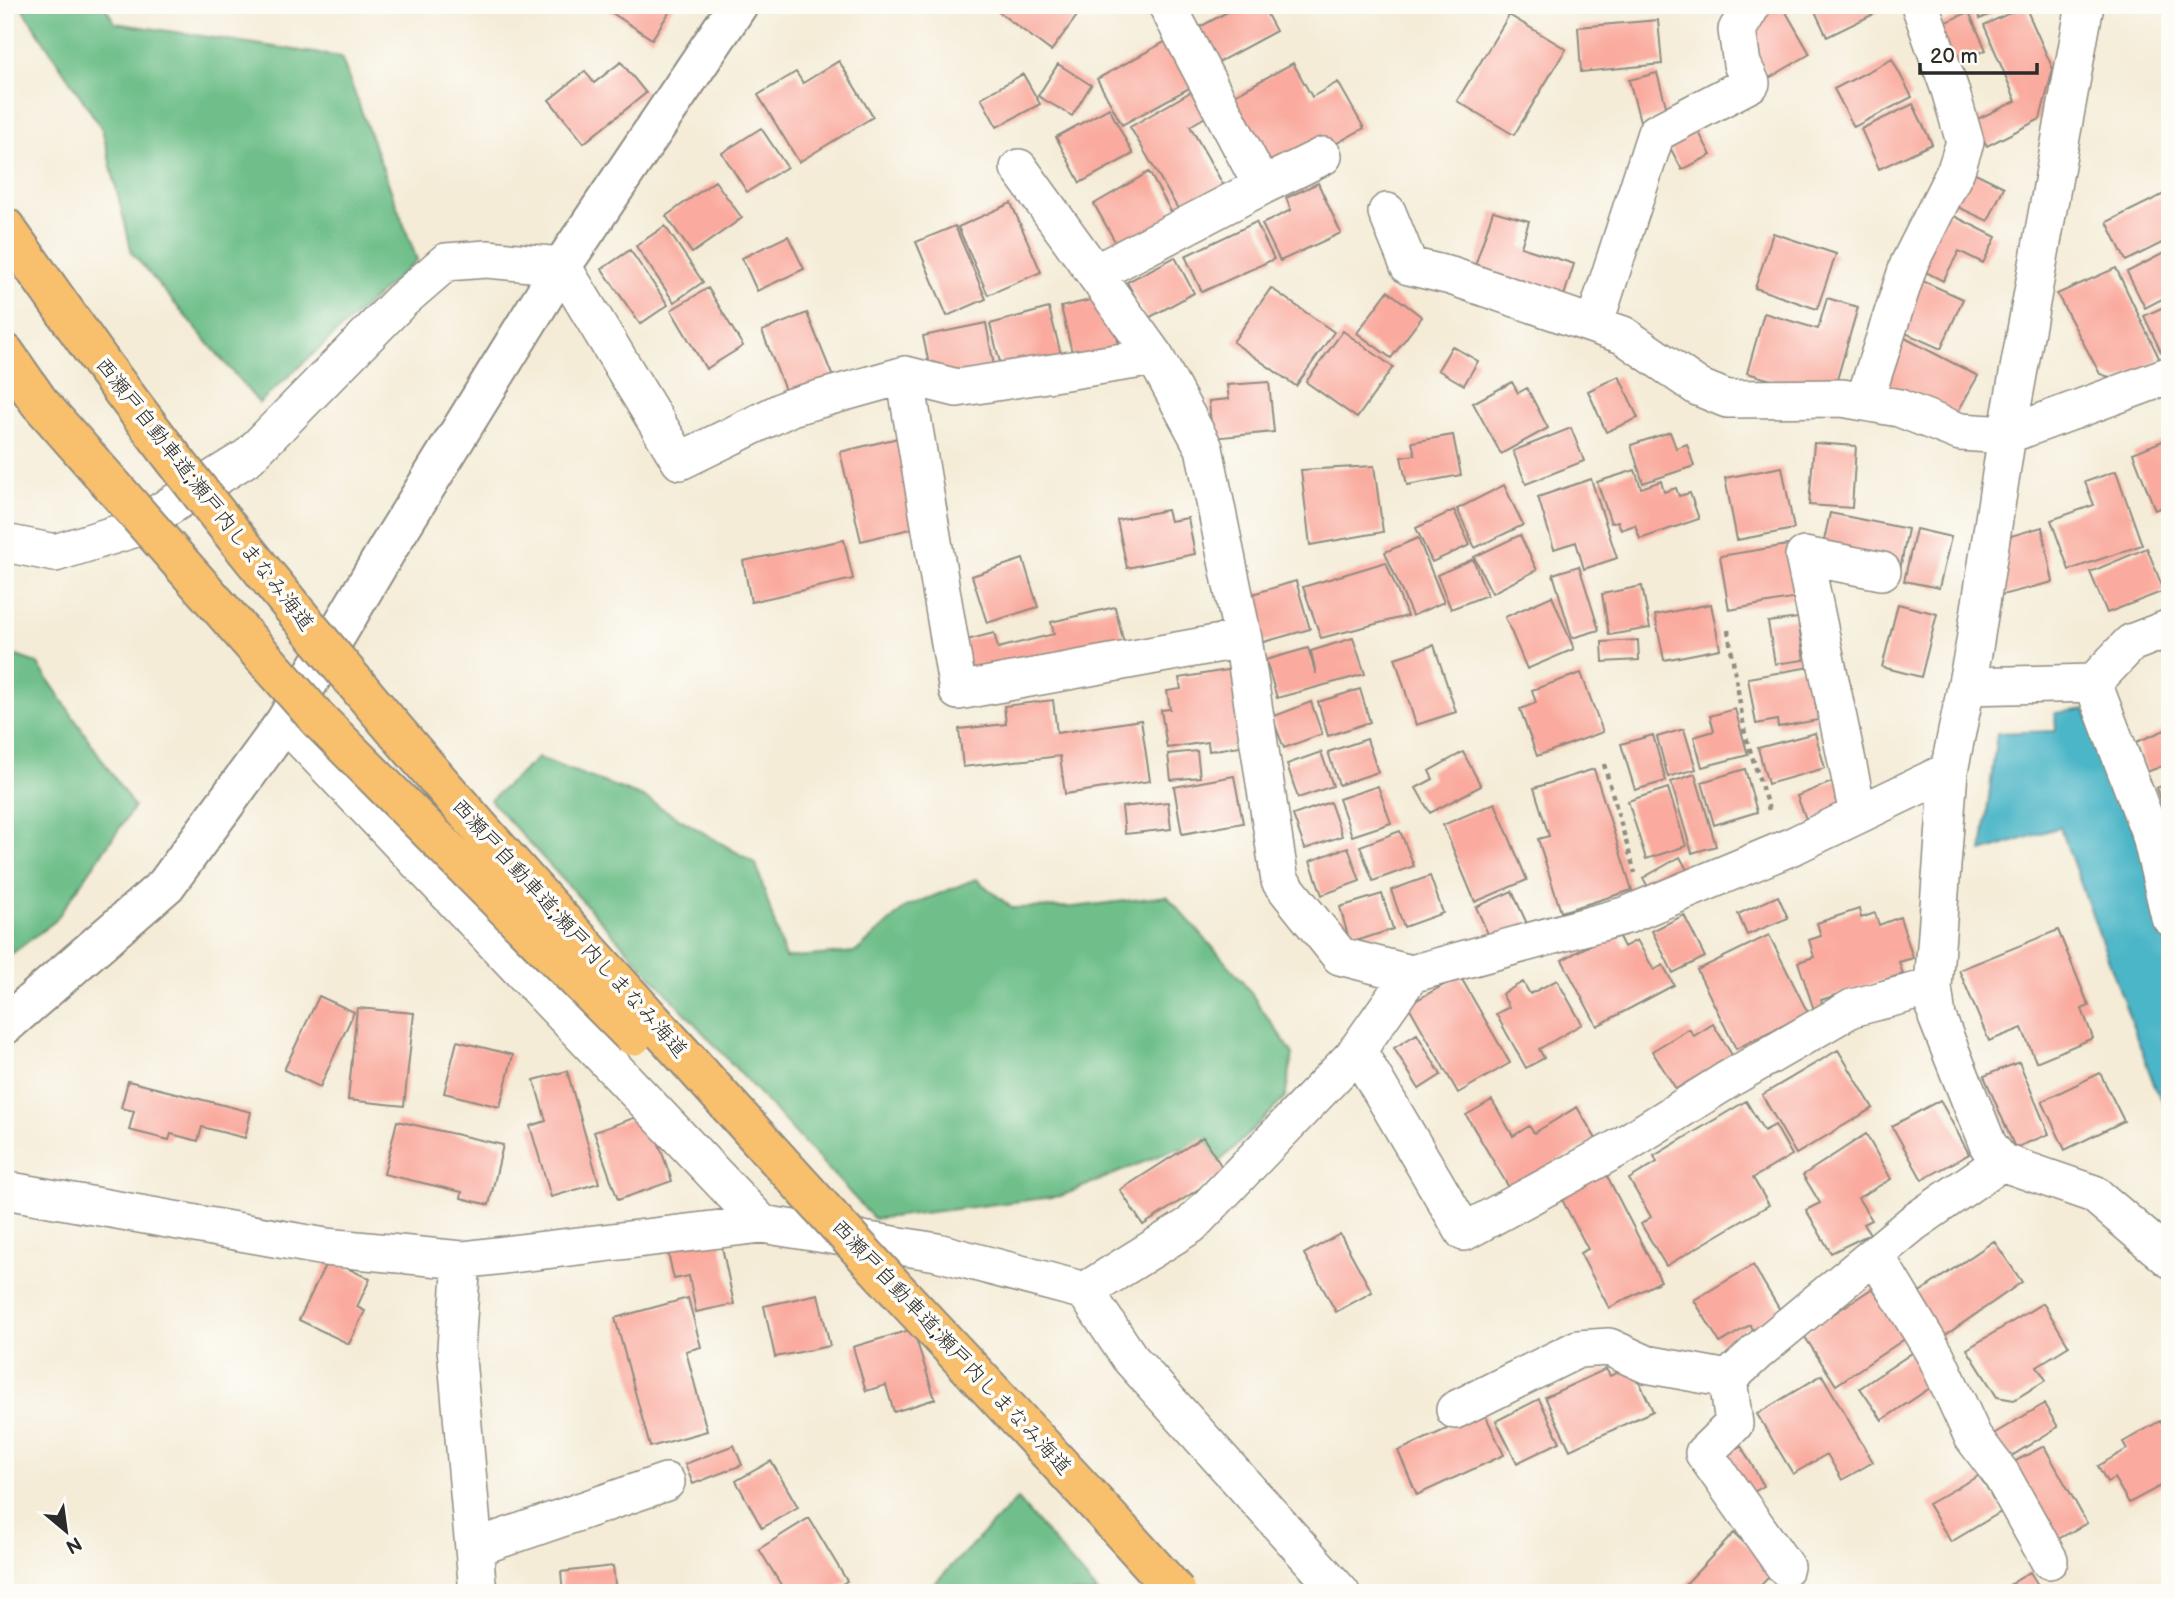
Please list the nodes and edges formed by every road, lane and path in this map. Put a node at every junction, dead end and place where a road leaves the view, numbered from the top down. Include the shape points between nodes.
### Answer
1 (738, 5) edge
2 (1167, 5) edge
3 (1752, 5) edge
4 (1920, 5) edge
5 (2085, 5) edge
6 (1323, 156) dead end
7 (1019, 168) dead end
8 (1262, 186) junction
9 (1387, 212) dead end
10 (5, 227) edge
11 (562, 266) junction
12 (1096, 273) junction
13 (1594, 325) junction
14 (5, 353) edge
15 (1155, 357) junction
16 (5, 373) edge
17 (905, 375) junction
18 (2170, 375) edge
19 (39, 402) junction
20 (1864, 402) junction
21 (2007, 435) junction
22 (5, 543) edge
23 (1882, 571) dead end
24 (2170, 628) edge
25 (1727, 630) dead end
26 (1243, 639) junction
27 (2093, 683) junction
28 (1967, 686) junction
29 (285, 722) junction
30 (1604, 764) dead end
31 (1949, 771) junction
32 (1858, 814) junction
33 (2160, 833) edge
34 (1781, 851) junction
35 (1644, 908) junction
36 (2170, 916) edge
37 (1411, 974) junction
38 (1933, 987) junction
39 (5, 1025) edge
40 (1357, 1050) junction
41 (2001, 1162) junction
42 (5, 1190) edge
43 (762, 1224) junction
44 (1875, 1255) junction
45 (2170, 1259) edge
46 (462, 1260) junction
47 (1085, 1292) junction
48 (909, 1302) junction
49 (1728, 1379) junction
50 (1455, 1410) dead end
51 (666, 1482) dead end
52 (474, 1548) junction
53 (2049, 1560) dead end
54 (1785, 1567) dead end
55 (478, 1593) edge
56 (1177, 1593) edge
57 (1340, 1593) edge

1 - 11 street
2 - 8 street
3 - 13 street via 1737,30 1742,64 1751,83 1656,132
4 - 20 street via 1965,142 1956,170 1909,264
5 - 21 street
6 - 8 street
7 - 12 street
8 - 12 street
9 - 13 street via 1409,267 1451,276
10 - 48 highway, 西瀬戸自動車道;瀬戸内しまなみ海道, bridge via 174,461 419,760
11 - 17 street via 680,461 791,407
11 - 22 street via 487,258 446,262 401,301 248,457 133,529 55,553
11 - 29 street
12 - 15 street
13 - 20 street via 1623,335 1698,387 1727,399 1842,398
14 - 19 highway
15 - 17 street via 957,388
15 - 26 street via 1204,449
16 - 19 highway
17 - 26 street via 958,691
18 - 21 street
19 - 48 highway, bridge via 318,719 659,1062
20 - 21 street via 1899,408 1960,432
21 - 28 street
23 - 32 street via 1804,556
24 - 27 street via 2130,643
25 - 34 path via 1745,734
26 - 37 street via 1280,881 1340,956
27 - 28 street
27 - 33 street
28 - 31 street
29 - 39 street via 166,885
29 - 43 street
30 - 35 path
31 - 32 street
31 - 38 street
32 - 34 street
33 - 36 street
34 - 35 street
35 - 37 street
37 - 40 street
38 - 40 street via 1852,1008 1622,1146 1464,1232
38 - 41 street via 1937,1017 1988,1145
40 - 47 street via 1191,1225
41 - 44 street
41 - 45 street via 2094,1194
42 - 46 street via 325,1247
43 - 46 street
43 - 47 street via 937,1252
44 - 49 street
44 - 53 street via 1936,1356 1973,1437 2001,1474
46 - 52 street via 456,1348
47 - 57 street via 1129,1357
48 - 56 highway, 西瀬戸自動車道;瀬戸内しまなみ海道, bridge
49 - 50 street via 1646,1364 1609,1347 1578,1349
49 - 54 street via 1734,1423 1704,1453
51 - 52 street
52 - 55 street

